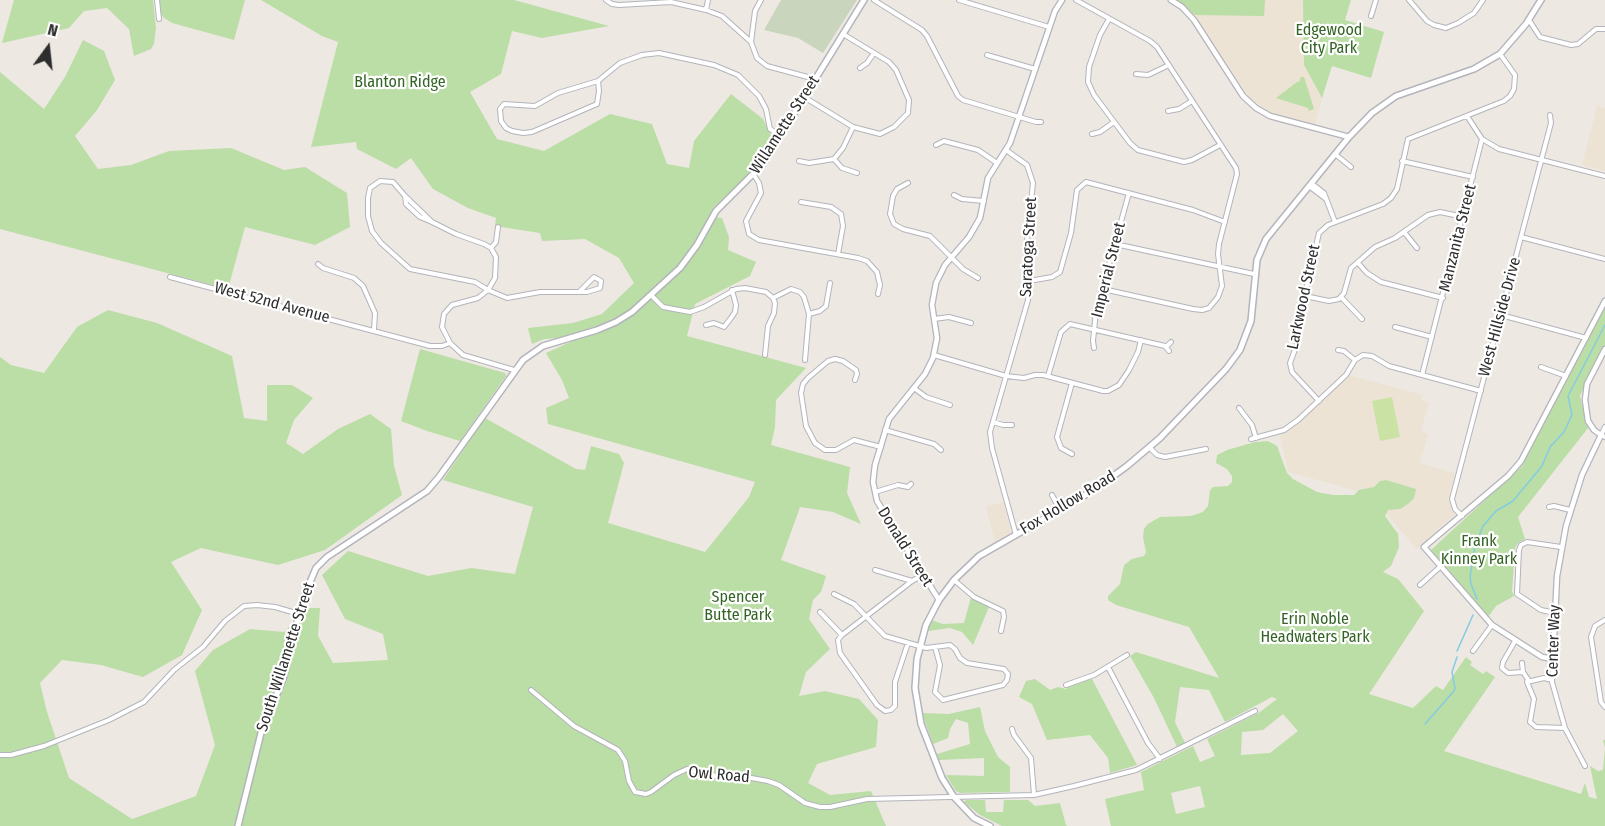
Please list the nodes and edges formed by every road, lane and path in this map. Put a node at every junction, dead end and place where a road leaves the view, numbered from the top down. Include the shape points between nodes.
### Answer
1 (157, 0) edge
2 (606, 0) edge
3 (708, 0) edge
4 (761, 0) edge
5 (864, 0) edge
6 (874, 0) edge
7 (959, 0) edge
8 (1062, 0) edge
9 (1076, 0) edge
10 (1171, 0) edge
11 (1376, 0) edge
12 (1409, 0) edge
13 (1483, 0) edge
14 (1541, 0) edge
15 (706, 10) junction
16 (1371, 16) dead end
17 (159, 19) dead end
18 (1109, 19) junction
19 (1529, 20) junction
20 (1049, 27) junction
21 (1605, 28) edge
22 (752, 30) junction
23 (742, 34) junction
24 (843, 34) junction
25 (751, 42) junction
26 (874, 53) junction
27 (1500, 54) junction
28 (987, 55) dead end
29 (1169, 65) junction
30 (860, 68) dead end
31 (1035, 69) junction
32 (1136, 74) dead end
33 (815, 79) junction
34 (598, 81) junction
35 (804, 97) junction
36 (1192, 101) junction
37 (1168, 111) dead end
38 (1550, 115) dead end
39 (1467, 116) junction
40 (1019, 117) junction
41 (1041, 122) dead end
42 (1114, 122) junction
43 (853, 127) junction
44 (1092, 134) dead end
45 (780, 135) junction
46 (1349, 137) junction
47 (1482, 139) junction
48 (936, 145) dead end
49 (1220, 145) junction
50 (1006, 150) junction
51 (1335, 154) junction
52 (834, 159) junction
53 (1541, 160) junction
54 (799, 161) dead end
55 (1402, 161) junction
56 (997, 163) junction
57 (1351, 167) dead end
58 (858, 173) dead end
59 (754, 175) junction
60 (1605, 176) edge
61 (1473, 177) junction
62 (908, 183) dead end
63 (1310, 185) junction
64 (1129, 193) junction
65 (954, 195) dead end
66 (801, 202) dead end
67 (984, 202) junction
68 (1464, 217) junction
69 (1225, 222) junction
70 (1335, 222) junction
71 (498, 227) dead end
72 (1404, 232) junction
73 (1521, 237) junction
74 (1115, 244) junction
75 (491, 248) junction
76 (1417, 248) dead end
77 (838, 254) junction
78 (951, 257) junction
79 (1605, 259) edge
80 (1358, 262) junction
81 (318, 264) dead end
82 (1220, 267) junction
83 (1254, 274) junction
84 (170, 277) dead end
85 (978, 278) dead end
86 (1029, 281) junction
87 (830, 283) dead end
88 (1103, 289) junction
89 (488, 290) junction
90 (732, 290) junction
91 (579, 291) junction
92 (878, 294) dead end
93 (651, 295) junction
94 (1305, 296) junction
95 (1341, 297) junction
96 (773, 298) junction
97 (1443, 298) junction
98 (1605, 301) edge
99 (808, 314) junction
100 (1501, 315) junction
101 (934, 319) junction
102 (1362, 319) dead end
103 (971, 323) dead end
104 (706, 325) dead end
105 (1395, 327) dead end
106 (1095, 329) junction
107 (374, 330) junction
108 (1432, 338) junction
109 (1586, 338) junction
110 (1141, 340) junction
111 (1171, 342) dead end
112 (450, 343) junction
113 (1094, 348) dead end
114 (1605, 349) edge
115 (1338, 350) dead end
116 (765, 355) dead end
117 (934, 355) junction
118 (805, 360) dead end
119 (1355, 360) junction
120 (1541, 368) dead end
121 (514, 370) junction
122 (1422, 375) junction
123 (1006, 376) junction
124 (1048, 376) junction
125 (1566, 376) junction
126 (855, 380) dead end
127 (1072, 383) junction
128 (914, 388) junction
129 (1481, 391) junction
130 (1319, 401) junction
131 (950, 405) dead end
132 (1239, 408) dead end
133 (481, 417) joint
134 (993, 422) junction
135 (1012, 424) dead end
136 (1605, 427) edge
137 (885, 430) junction
138 (1603, 436) edge
139 (881, 447) junction
140 (1149, 447) junction
141 (1206, 449) dead end
142 (941, 450) dead end
143 (1072, 454) dead end
144 (911, 484) dead end
145 (875, 492) junction
146 (1052, 495) dead end
147 (1549, 507) dead end
148 (1061, 510) junction
149 (1570, 510) junction
150 (1462, 516) junction
151 (1016, 535) junction
152 (1561, 547) junction
153 (1441, 566) junction
154 (875, 570) dead end
155 (923, 575) junction
156 (954, 580) junction
157 (912, 581) junction
158 (1420, 585) dead end
159 (834, 594) dead end
160 (939, 600) junction
161 (820, 612) dead end
162 (1555, 613) junction
163 (299, 614) junction
164 (866, 616) junction
165 (1605, 620) edge
166 (1492, 625) junction
167 (1001, 631) dead end
168 (842, 635) junction
169 (1515, 641) junction
170 (908, 643) junction
171 (920, 646) junction
172 (935, 647) junction
173 (1473, 651) dead end
174 (1127, 655) dead end
175 (1553, 659) junction
176 (1522, 663) dead end
177 (1108, 667) junction
178 (1523, 672) junction
179 (1552, 680) junction
180 (1528, 681) junction
181 (1066, 685) dead end
182 (531, 690) dead end
183 (1605, 707) edge
184 (1255, 711) dead end
185 (1565, 728) junction
186 (1012, 729) dead end
187 (0, 755) edge
188 (1160, 759) junction
189 (1585, 766) dead end
190 (1034, 795) junction
191 (954, 797) junction
192 (238, 826) edge
193 (990, 826) edge

1 - 17 street
2 - 15 street via 619,5 671,2
3 - 15 street
4 - 22 street
5 - 24 main road, Willamette Street
6 - 40 street via 922,30 958,96
7 - 20 street
8 - 20 street, Donald Street
9 - 18 street
10 - 46 street via 1194,20 1243,96 1256,108 1270,116
11 - 16 street
12 - 13 street via 1427,21 1446,28 1474,12
14 - 19 main road, Fox Hollow Road
15 - 23 street via 722,16
18 - 29 street via 1152,42
18 - 42 street via 1099,38 1088,78 1092,92
19 - 21 street via 1540,37 1571,45 1596,29
19 - 27 main road, Fox Hollow Road
20 - 31 street, Donald Street
22 - 23 street via 749,36
22 - 25 street
23 - 25 street
24 - 26 street
24 - 33 main road, Willamette Street
25 - 33 street via 754,54 764,64
26 - 30 street
26 - 43 street via 896,70 910,106 887,132
27 - 39 street, Larkwood Street via 1515,75 1514,89 1504,101
27 - 46 main road, Fox Hollow Road via 1474,69 1396,96
28 - 31 street
29 - 32 street via 1148,75
29 - 36 street
31 - 40 street, Donald Street
33 - 35 main road, Willamette Street
34 - 34 street via 558,93 534,106 503,104 500,116 504,125 516,132 530,132 597,104
34 - 45 street via 620,63 652,53 714,65 738,75 756,90 770,129
35 - 43 street
35 - 45 main road, Willamette Street
36 - 37 street
36 - 49 street
38 - 53 street, West Hillside Drive
39 - 47 street
39 - 55 street, Larkwood Street via 1408,139
40 - 41 street
40 - 50 street, Donald Street
42 - 44 street
42 - 49 street via 1135,148 1181,162
43 - 52 street
45 - 59 main road, Willamette Street
46 - 51 main road, Fox Hollow Road
47 - 53 street via 1499,149
47 - 61 street, Manzanita Street
48 - 56 street via 944,141 978,150
49 - 69 street via 1237,174
50 - 56 street, Donald Street
50 - 86 street, Saratoga Street via 1027,165 1032,178 1026,251
51 - 57 street
51 - 63 main road, Fox Hollow Road
52 - 54 street
52 - 58 street via 842,168
53 - 60 street
53 - 73 street, West Hillside Drive
55 - 61 street
55 - 70 street, Larkwood Street via 1392,198
56 - 67 street, Donald Street via 988,178
59 - 77 street via 761,193 746,221 749,234 759,240
59 - 93 main road, Willamette Street via 724,201 688,258
61 - 68 street, Manzanita Street
62 - 78 street via 894,194 892,221 900,228 930,236
63 - 70 street via 1324,194
63 - 83 main road, Fox Hollow Road via 1266,239
64 - 69 street
64 - 74 street, Imperial Street
64 - 86 street via 1091,182 1080,185 1060,272
65 - 67 street
66 - 77 street via 831,207 841,214
67 - 78 street, Donald Street via 975,229
68 - 72 street via 1435,213
68 - 97 street, Manzanita Street
69 - 82 street via 1219,244
70 - 94 street, Larkwood Street via 1324,227 1317,237
71 - 75 street
72 - 76 street
72 - 80 street via 1375,247
73 - 79 street
73 - 100 street, West Hillside Drive
74 - 82 street
74 - 88 street, Imperial Street
75 - 89 street via 496,264 494,282
75 - 89 street via 432,222 391,181 380,181 370,188 369,219 377,239 410,270 475,282
77 - 92 street via 873,266 879,279
78 - 85 street
78 - 101 street, Donald Street via 936,283
80 - 95 street via 1350,270
80 - 97 street via 1381,282
81 - 107 street via 354,278 363,286 375,313
82 - 83 street
82 - 88 street via 1222,278 1215,303 1202,310
83 - 140 main road, Fox Hollow Road via 1251,319 1240,350
84 - 107 street, West 52nd Avenue
86 - 123 street, Saratoga Street via 1028,300
87 - 99 street via 826,306
88 - 106 street, Imperial Street
89 - 91 street via 507,298
89 - 112 street via 445,311 442,323
90 - 93 street via 690,312 663,307
90 - 96 street via 761,291
90 - 104 street via 736,303 733,315 724,327
91 - 91 street via 597,289 602,286 601,281 594,277
93 - 121 main road, Willamette Street via 616,322 543,346
94 - 95 street via 1329,301
94 - 130 street, Larkwood Street via 1291,367
95 - 102 street
96 - 99 street via 787,289 797,290 804,297
96 - 116 street via 775,307
97 - 108 street, Manzanita Street
98 - 109 street
99 - 118 street
100 - 109 street
100 - 129 street, West Hillside Drive
101 - 103 street via 949,317
101 - 117 street, Donald Street
105 - 108 street
106 - 110 street
106 - 113 street, Imperial Street
106 - 124 street via 1074,324 1062,329
107 - 112 street, West 52nd Avenue via 434,346
108 - 122 street, Manzanita Street
109 - 125 street
110 - 111 street via 1167,349
110 - 127 street via 1133,364 1114,389 1103,391
112 - 121 street via 467,357
114 - 138 street via 1587,384 1585,400 1588,421
115 - 119 street
117 - 123 street
117 - 128 street, Donald Street
119 - 122 street via 1369,354 1389,366
119 - 130 street via 1346,375
120 - 125 street
121 - 133 main road, Willamette Street
122 - 129 street
123 - 124 street
123 - 134 street, Saratoga Street
124 - 127 street
125 - 150 street via 1521,461
126 - 139 street via 856,370 832,359 804,382 801,393 806,426 818,446 832,451 854,440
127 - 143 street via 1057,437 1061,448
128 - 131 street via 926,397
128 - 137 street, Donald Street via 893,412
129 - 150 street, West Hillside Drive via 1452,499
130 - 132 street via 1289,427 1254,439 1252,425
133 - 163 main road, South Willamette Street via 427,491 316,568
134 - 135 street
134 - 151 street, Saratoga Street via 990,439
136 - 138 street, Center Way
137 - 139 street, Donald Street
137 - 142 street via 934,444
138 - 149 street, Center Way via 1582,475
139 - 145 street, Donald Street via 874,472
140 - 141 street via 1165,457
140 - 148 main road, Fox Hollow Road via 1111,479
144 - 145 street, Donald Street
145 - 155 street, Donald Street via 886,519
146 - 148 street
147 - 149 street
148 - 151 main road, Fox Hollow Road
149 - 152 street, Center Way
150 - 153 street via 1424,548
151 - 156 main road, Fox Hollow Road via 979,556
152 - 162 street, Center Way
152 - 162 street via 1527,542 1519,550 1517,594 1541,610
153 - 158 street
153 - 166 street
154 - 157 street
155 - 157 street
155 - 160 street, Donald Street
156 - 160 main road, Fox Hollow Road
156 - 167 street via 974,597 1003,611
157 - 164 street
159 - 164 street via 854,604
160 - 171 main road, Fox Hollow Road
161 - 168 street
162 - 175 street, Center Way
163 - 187 street via 275,607 244,606 144,702 44,746
163 - 192 main road, South Willamette Street via 283,679 259,741
164 - 168 street
164 - 170 street via 885,636
165 - 183 street via 1595,626 1590,637
166 - 169 street
166 - 173 street
168 - 170 street via 838,639 840,653 885,711 895,706 895,682
169 - 175 street via 1536,655
169 - 178 street via 1502,668 1508,673
170 - 171 street
171 - 172 street
171 - 191 main road, Fox Hollow Road via 915,679 921,724 942,778
172 - 172 street via 953,646 967,663 1001,667 1007,680 1003,685 943,700 935,692 940,665
174 - 177 street
175 - 179 street, Center Way
176 - 178 street
177 - 181 street
177 - 188 street
178 - 180 street
179 - 180 street
179 - 185 street, Center Way
180 - 185 street via 1534,699 1532,724
182 - 191 street, Owl Road via 574,726 618,750 632,788 641,794 651,792 687,769 768,781 820,807 867,799
184 - 188 street
185 - 189 street, Center Way
186 - 190 street via 1031,758
188 - 190 street via 1136,770
190 - 191 street
191 - 193 main road, Fox Hollow Road via 974,818

